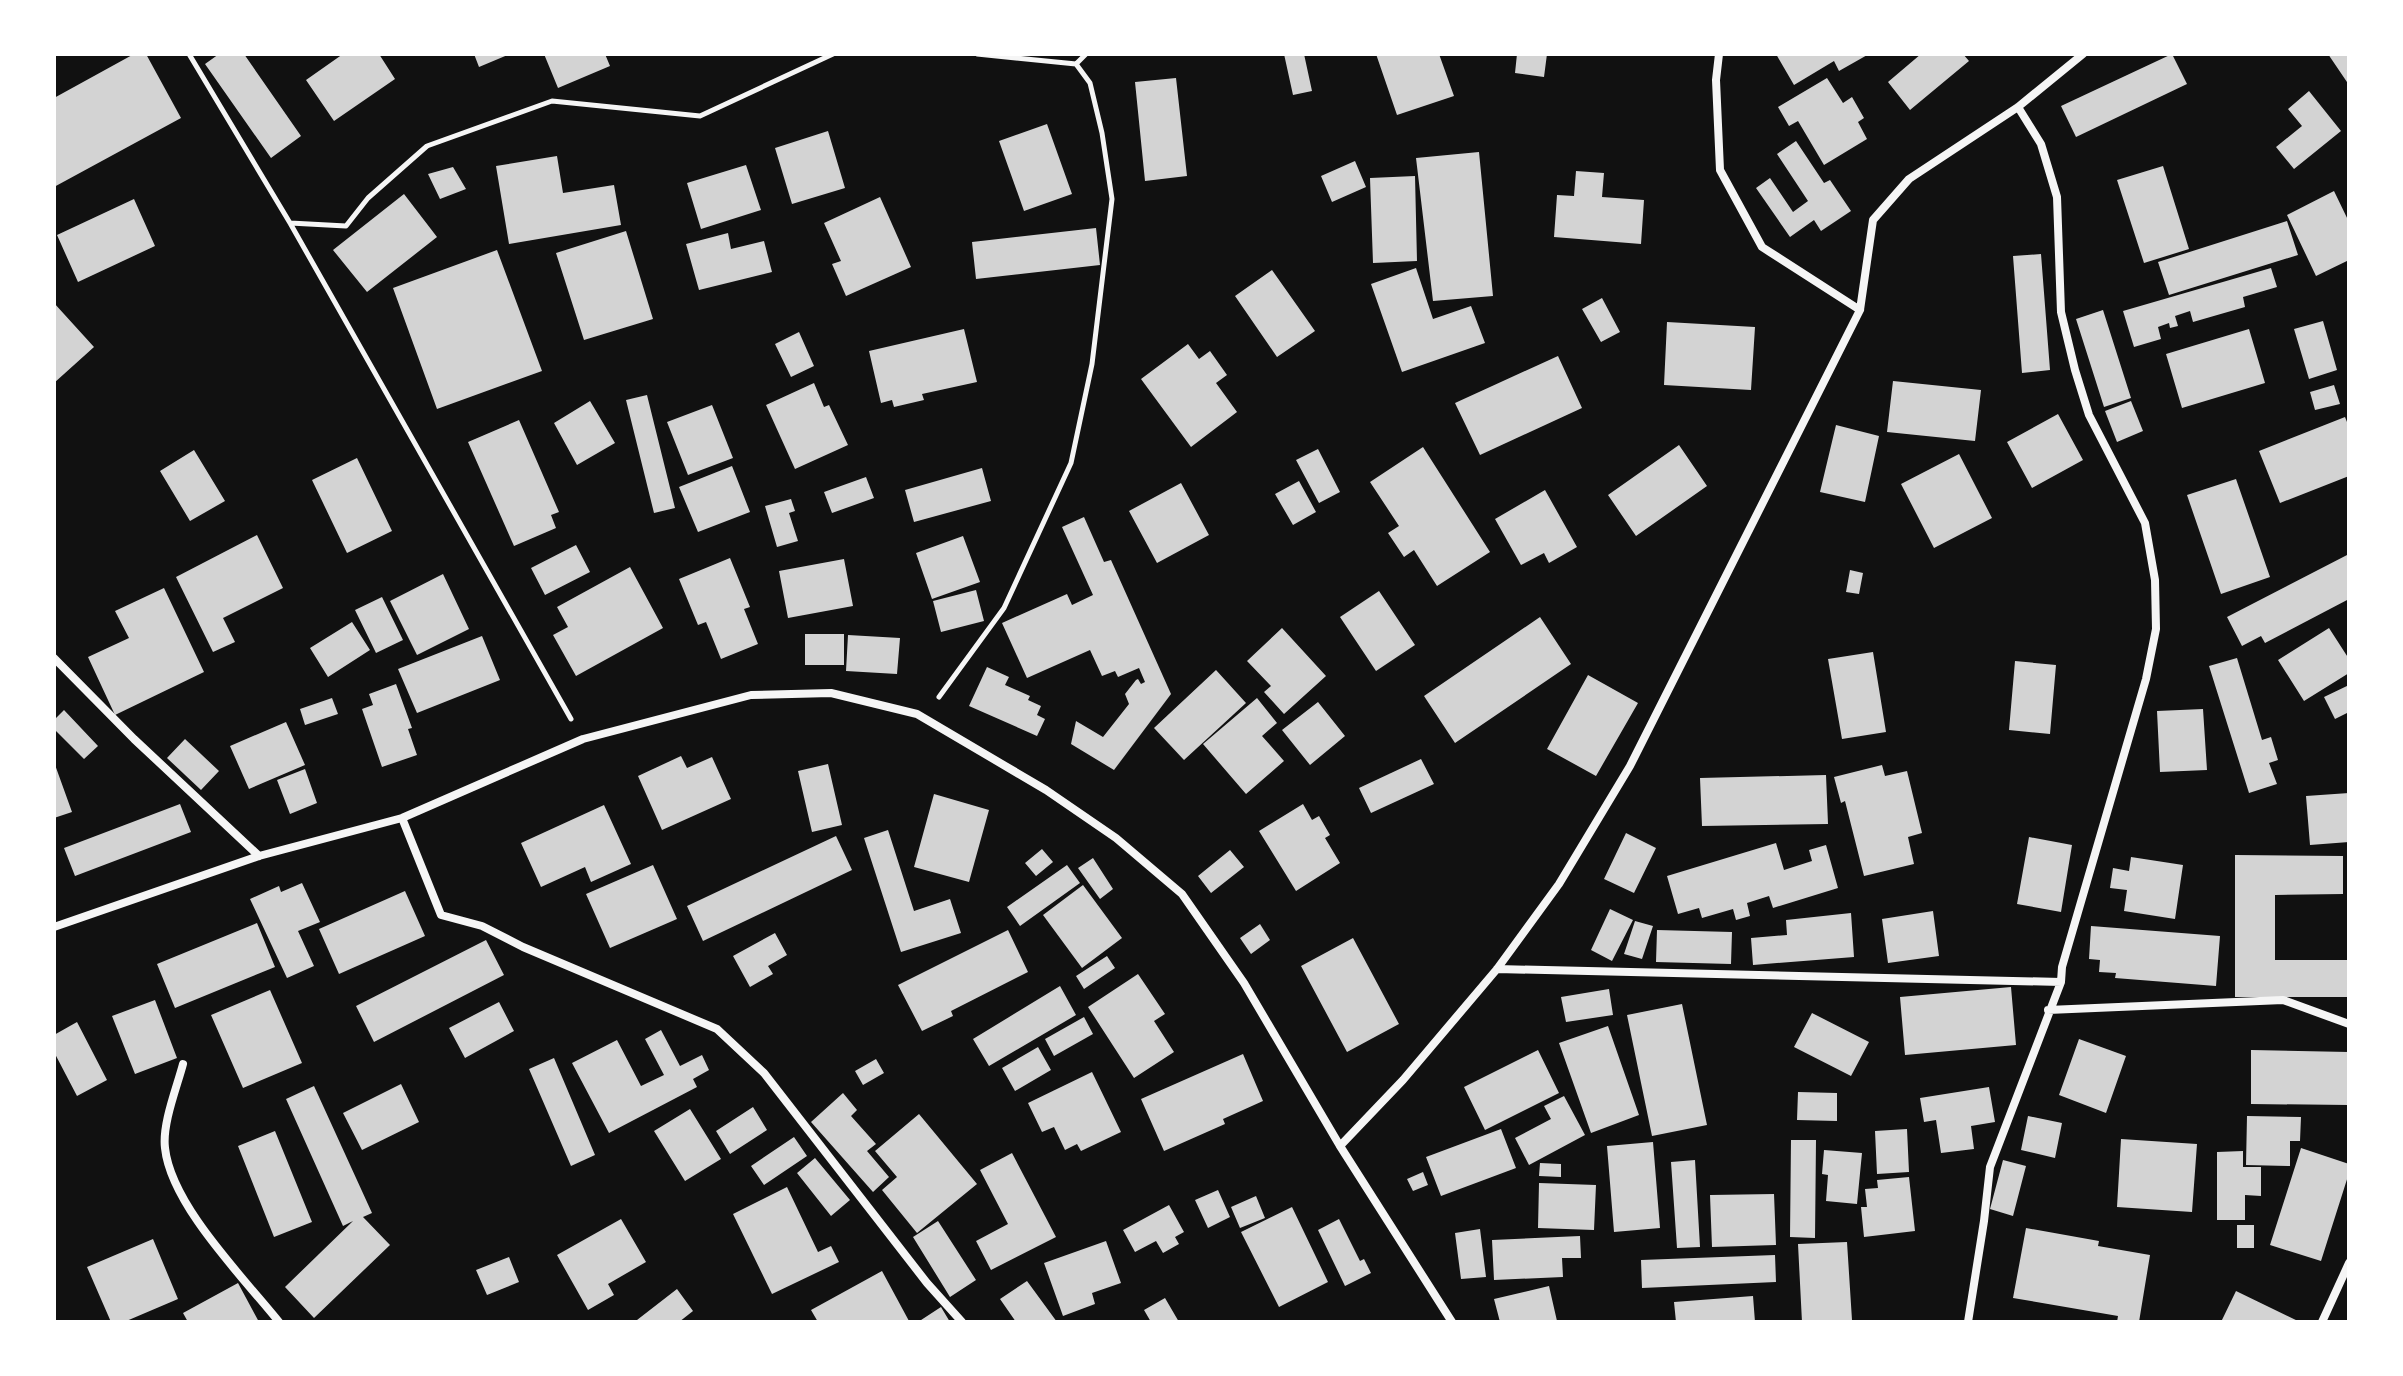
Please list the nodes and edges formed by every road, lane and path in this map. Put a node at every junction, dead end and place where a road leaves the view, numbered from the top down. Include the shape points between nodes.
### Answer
1 (189, 54) edge
2 (833, 54) edge
3 (977, 54) edge
4 (1086, 54) edge
5 (1719, 54) edge
6 (2083, 54) edge
7 (1076, 64) junction
8 (2018, 107) junction
9 (290, 223) junction
10 (1860, 310) junction
11 (54, 658) edge
12 (917, 714) junction
13 (583, 739) junction
14 (402, 818) junction
15 (259, 856) junction
16 (54, 927) edge
17 (1497, 969) junction
18 (2061, 982) junction
19 (2048, 1010) junction
20 (2349, 1024) edge
21 (183, 1064) dead end
22 (1340, 1146) junction
23 (2349, 1263) edge
24 (279, 1322) edge
25 (962, 1322) edge
26 (1452, 1322) edge
27 (1968, 1322) edge
28 (2322, 1322) edge

1 - 9 path
2 - 9 path via 700,116 552,101 427,146 368,198 346,226
3 - 7 path
4 - 7 path
5 - 10 street via 1720,170 1762,247
6 - 8 street
7 - 12 path via 1090,83 1112,199 1092,364 1071,463 1004,608 945,693
8 - 10 street via 1909,179 1873,220
8 - 18 street via 2041,144 2057,197 2061,312 2075,370 2089,415 2145,523 2155,580 2156,629 2146,679
9 - 13 path
10 - 17 street via 1630,766 1559,884
11 - 15 street
12 - 13 street via 831,693 751,695
12 - 22 street via 1046,790 1116,838 1182,894 1244,983
13 - 14 street
14 - 15 street
14 - 25 street via 441,915 482,926 717,1029 764,1073
15 - 16 street
17 - 18 street
17 - 22 street
18 - 19 street
19 - 20 street via 2283,1000
19 - 27 street via 1990,1167
21 - 24 street via 164,1146 175,1185
22 - 26 street
23 - 28 street

